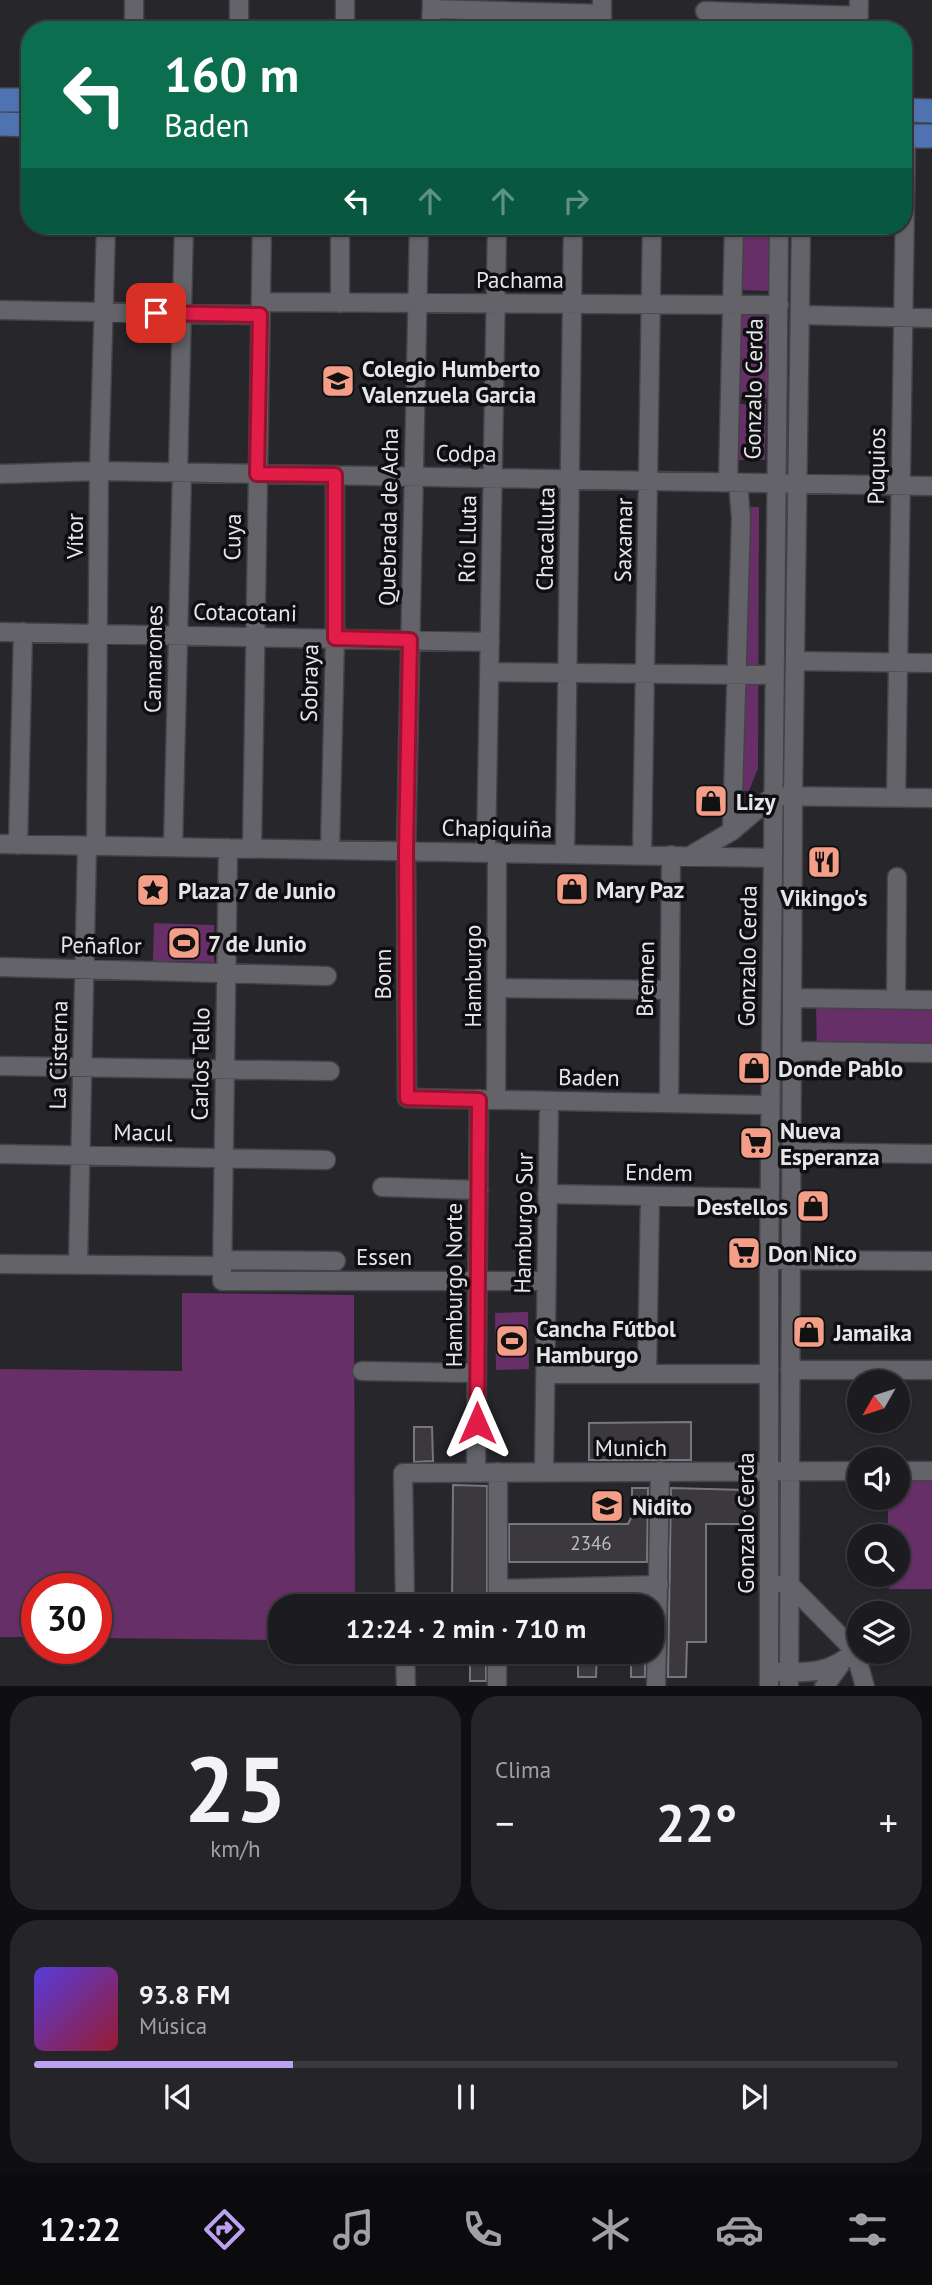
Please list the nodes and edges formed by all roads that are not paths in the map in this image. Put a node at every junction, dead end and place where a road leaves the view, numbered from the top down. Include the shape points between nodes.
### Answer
1 (134, 0) edge
2 (239, 0) edge
3 (345, 0) edge
4 (432, 5) edge
5 (505, 6) edge
6 (774, 7) edge
7 (705, 14) edge
8 (602, 15) edge
9 (859, 15) edge
10 (134, 21) edge
11 (239, 21) edge
12 (345, 21) edge
13 (0, 100) edge
14 (21, 100) edge
15 (912, 110) edge
16 (932, 111) edge
17 (0, 124) edge
18 (21, 125) edge
19 (920, 135) edge
20 (912, 221) edge
21 (106, 235) edge
22 (184, 235) edge
23 (262, 235) edge
24 (340, 235) edge
25 (419, 235) edge
26 (497, 235) edge
27 (573, 235) edge
28 (652, 235) edge
29 (734, 235) edge
30 (779, 235) edge
31 (801, 235) edge
32 (911, 235) edge
33 (340, 303) junction
34 (417, 303) junction
35 (496, 304) junction
36 (572, 304) junction
37 (651, 304) junction
38 (733, 305) junction
39 (779, 305) junction
40 (261, 309) junction
41 (0, 310) edge
42 (104, 312) junction
43 (182, 313) junction
44 (800, 315) junction
45 (903, 317) junction
46 (932, 318) edge
47 (99, 471) junction
48 (180, 472) junction
49 (0, 474) edge
50 (257, 474) junction
51 (335, 475) junction
52 (414, 477) junction
53 (492, 478) junction
54 (571, 480) junction
55 (649, 481) junction
56 (733, 483) junction
57 (777, 483) junction
58 (797, 484) junction
59 (901, 486) junction
60 (932, 486) edge
61 (0, 632) edge
62 (23, 632) junction
63 (98, 634) junction
64 (178, 635) junction
65 (255, 637) junction
66 (335, 638) junction
67 (410, 640) junction
68 (490, 642) junction
69 (795, 661) junction
70 (898, 663) junction
71 (932, 663) edge
72 (489, 672) junction
73 (568, 673) junction
74 (645, 674) junction
75 (736, 676) junction
76 (775, 676) junction
77 (773, 796) junction
78 (793, 796) junction
79 (896, 797) junction
80 (932, 798) edge
81 (732, 831) junction
82 (9, 845) edge
83 (91, 846) junction
84 (173, 847) junction
85 (228, 848) junction
86 (252, 848) junction
87 (330, 850) junction
88 (406, 851) junction
89 (492, 852) junction
90 (565, 853) junction
91 (642, 854) junction
92 (671, 855) junction
93 (690, 855) junction
94 (773, 858) junction
95 (897, 877) dead end
96 (0, 967) edge
97 (84, 970) junction
98 (226, 973) junction
99 (327, 976) dead end
100 (496, 988) junction
101 (670, 990) junction
102 (792, 998) junction
103 (895, 999) junction
104 (932, 1000) edge
105 (792, 1051) junction
106 (932, 1053) edge
107 (0, 1066) edge
108 (82, 1067) junction
109 (225, 1069) junction
110 (330, 1071) dead end
111 (407, 1098) joint
112 (487, 1100) junction
113 (549, 1101) junction
114 (668, 1103) junction
115 (770, 1105) junction
116 (791, 1152) junction
117 (0, 1154) edge
118 (932, 1154) edge
119 (80, 1156) junction
120 (223, 1158) junction
121 (326, 1160) dead end
122 (382, 1187) dead end
123 (479, 1190) junction
124 (547, 1195) junction
125 (650, 1196) junction
126 (769, 1198) junction
127 (769, 1260) junction
128 (791, 1260) junction
129 (336, 1261) dead end
130 (932, 1261) edge
131 (0, 1264) edge
132 (78, 1265) junction
133 (222, 1269) junction
134 (478, 1280) junction
135 (546, 1281) junction
136 (790, 1370) junction
137 (932, 1370) edge
138 (362, 1371) dead end
139 (477, 1373) junction
140 (546, 1374) junction
141 (647, 1374) junction
142 (769, 1374) junction
143 (770, 1470) junction
144 (790, 1470) junction
145 (660, 1471) junction
146 (847, 1471) edge
147 (910, 1471) edge
148 (932, 1471) edge
149 (477, 1472) junction
150 (498, 1472) junction
151 (544, 1472) junction
152 (769, 1583) junction
153 (789, 1584) junction
154 (659, 1585) junction
155 (405, 1594) edge
156 (498, 1594) edge
157 (548, 1594) edge
158 (847, 1643) edge
159 (847, 1658) edge
160 (405, 1664) edge
161 (498, 1664) edge
162 (859, 1664) edge
163 (840, 1665) junction
164 (769, 1679) edge
165 (789, 1679) edge
166 (406, 1686) edge
167 (497, 1686) edge
168 (656, 1686) edge
169 (824, 1686) edge
170 (865, 1686) edge

1 - 10 street
2 - 11 street
3 - 12 street
4 - 5 street
5 - 8 street
6 - 7 street
6 - 9 street
13 - 14 main road
15 - 16 main road
17 - 18 main road
19 - 20 street, Puquios
21 - 42 street, Vítor
22 - 43 street, Camarones
23 - 40 street, Cuya
24 - 33 street
25 - 34 street, Quebrada de Acha
26 - 35 street, Río Lluta
27 - 36 street, Chacalluta
28 - 37 street, Saxamar
29 - 38 street, Gonzalo Cerda
30 - 39 street, Gonzalo Cerda
31 - 44 street, Gonzalo Cerda
32 - 45 street, Puquios
33 - 34 street, Pachama
33 - 40 street, Pachama
34 - 35 street, Pachama
34 - 52 street, Quebrada de Acha
35 - 36 street, Pachama
35 - 53 street, Río Lluta
36 - 37 street, Pachama
36 - 54 street, Chacalluta
37 - 38 street, Pachama
37 - 55 street, Saxamar
38 - 39 street, Pachama
38 - 56 street, Gonzalo Cerda
39 - 57 street, Gonzalo Cerda
40 - 43 street, Pachama
40 - 50 street, Cuya
41 - 42 street, Pachama
42 - 43 street, Pachama
42 - 47 street, Vítor
43 - 48 street, Camarones
44 - 45 street
44 - 58 street, Gonzalo Cerda
45 - 46 street
45 - 59 street, Puquios
47 - 48 street, Codpa
47 - 49 street, Codpa
47 - 63 street, Vítor
48 - 50 street, Codpa
48 - 64 street, Camarones
50 - 51 street, Codpa
50 - 65 street, Cuya
51 - 52 street, Codpa
51 - 66 street, Sobraya
52 - 53 street, Codpa
52 - 67 street, Quebrada de Acha
53 - 54 street, Codpa
53 - 68 street, Río Lluta
54 - 55 street, Codpa
54 - 73 street, Chacalluta
55 - 56 street, Codpa
55 - 74 street, Saxamar
56 - 57 street, Codpa
56 - 75 street, Gonzalo Cerda via 741,519
57 - 58 street, Codpa
57 - 76 street, Gonzalo Cerda
58 - 59 street, Codpa
58 - 69 street, Gonzalo Cerda
59 - 60 street, Codpa
59 - 70 street, Puquios
61 - 62 street, Cotacotani
62 - 63 street, Cotacotani
62 - 82 street
63 - 64 street, Cotacotani
63 - 83 street, Vítor
64 - 65 street, Cotacotani
64 - 84 street, Camarones
65 - 66 street, Cotacotani
65 - 86 street, Cuya
66 - 67 street, Cotacotani
66 - 87 street, Sobraya
67 - 68 street, Cotacotani
67 - 88 street, Quebrada de Acha
68 - 72 street, Río Lluta
69 - 70 street
69 - 78 street, Gonzalo Cerda
70 - 71 street
70 - 79 street, Puquios
72 - 73 street
72 - 89 street, Río Lluta
73 - 74 street
73 - 90 street, Chacalluta
74 - 75 street
74 - 91 street, Saxamar
75 - 76 street
75 - 81 street, Gonzalo Cerda
76 - 77 street, Gonzalo Cerda
77 - 78 street
77 - 81 street, Chapiquiña
77 - 94 street, Gonzalo Cerda
78 - 79 street
78 - 102 street, Gonzalo Cerda
79 - 80 street
81 - 93 street, Chapiquiña
82 - 83 street, Chapiquiña
83 - 84 street, Chapiquiña
83 - 97 street, La Cisterna
84 - 85 street, Chapiquiña
85 - 86 street, Chapiquiña
85 - 98 street, Carlos Tello
86 - 87 street, Chapiquiña
87 - 88 street, Chapiquiña
88 - 89 street, Chapiquiña
88 - 111 street, Bonn
89 - 90 street, Chapiquiña
89 - 100 street, Hamburgo
90 - 91 street, Chapiquiña
91 - 92 street, Chapiquiña
92 - 93 street, Chapiquiña
92 - 101 street, Bremen
93 - 94 street
94 - 115 street, Gonzalo Cerda
95 - 103 street
96 - 97 street, Peñaflor
97 - 98 street, Peñaflor
97 - 108 street, La Cisterna
98 - 99 street, Peñaflor
98 - 109 street, Carlos Tello
100 - 101 street
100 - 112 street, Hamburgo
101 - 114 street, Bremen
102 - 103 street
102 - 105 street, Gonzalo Cerda
103 - 104 street
105 - 106 street
105 - 116 street, Gonzalo Cerda
107 - 108 street
108 - 109 street
108 - 119 street, La Cisterna
109 - 110 street
109 - 120 street, Carlos Tello
111 - 112 street, Baden
112 - 113 street, Baden
112 - 123 street, Hamburgo Norte
113 - 114 street, Baden
113 - 124 street, Hamburgo Sur
114 - 115 street, Baden
115 - 126 street, Gonzalo Cerda
116 - 118 street
116 - 128 street, Gonzalo Cerda
117 - 119 street, Macul
119 - 120 street, Macul
119 - 132 street, La Cisterna
120 - 121 street, Macul
120 - 133 street, Carlos Tello
122 - 123 street
123 - 134 street, Hamburgo Norte
124 - 125 street, Endem
124 - 135 street, Hamburgo Sur
125 - 126 street, Endem
125 - 141 street
126 - 127 street, Gonzalo Cerda
127 - 128 street
127 - 142 street, Gonzalo Cerda
128 - 130 street
128 - 136 street, Gonzalo Cerda
129 - 133 street
131 - 132 street
132 - 133 street
133 - 134 street, Essen
134 - 135 street, Essen
134 - 139 street, Hamburgo Norte
135 - 140 street, Hamburgo Sur
136 - 137 street
136 - 144 street, Gonzalo Cerda
138 - 139 street
139 - 149 street, Hamburgo Norte
140 - 141 street
140 - 151 street, Hamburgo Sur
141 - 142 street
142 - 143 street, Gonzalo Cerda
143 - 144 street, Munich
143 - 145 street, Munich
143 - 152 street, Gonzalo Cerda
144 - 146 street, Munich
144 - 153 street, Gonzalo Cerda
145 - 151 street, Munich
145 - 154 street
147 - 148 street
149 - 150 street, Munich
149 - 155 street, Munich via 403,1472
150 - 151 street, Munich
150 - 156 street
152 - 153 street
152 - 164 street, Gonzalo Cerda
153 - 158 street
153 - 165 street, Gonzalo Cerda
154 - 157 street
154 - 168 street
159 - 163 street
160 - 166 street
161 - 167 street
162 - 170 street
163 - 165 street
163 - 169 street
164 - 165 street

